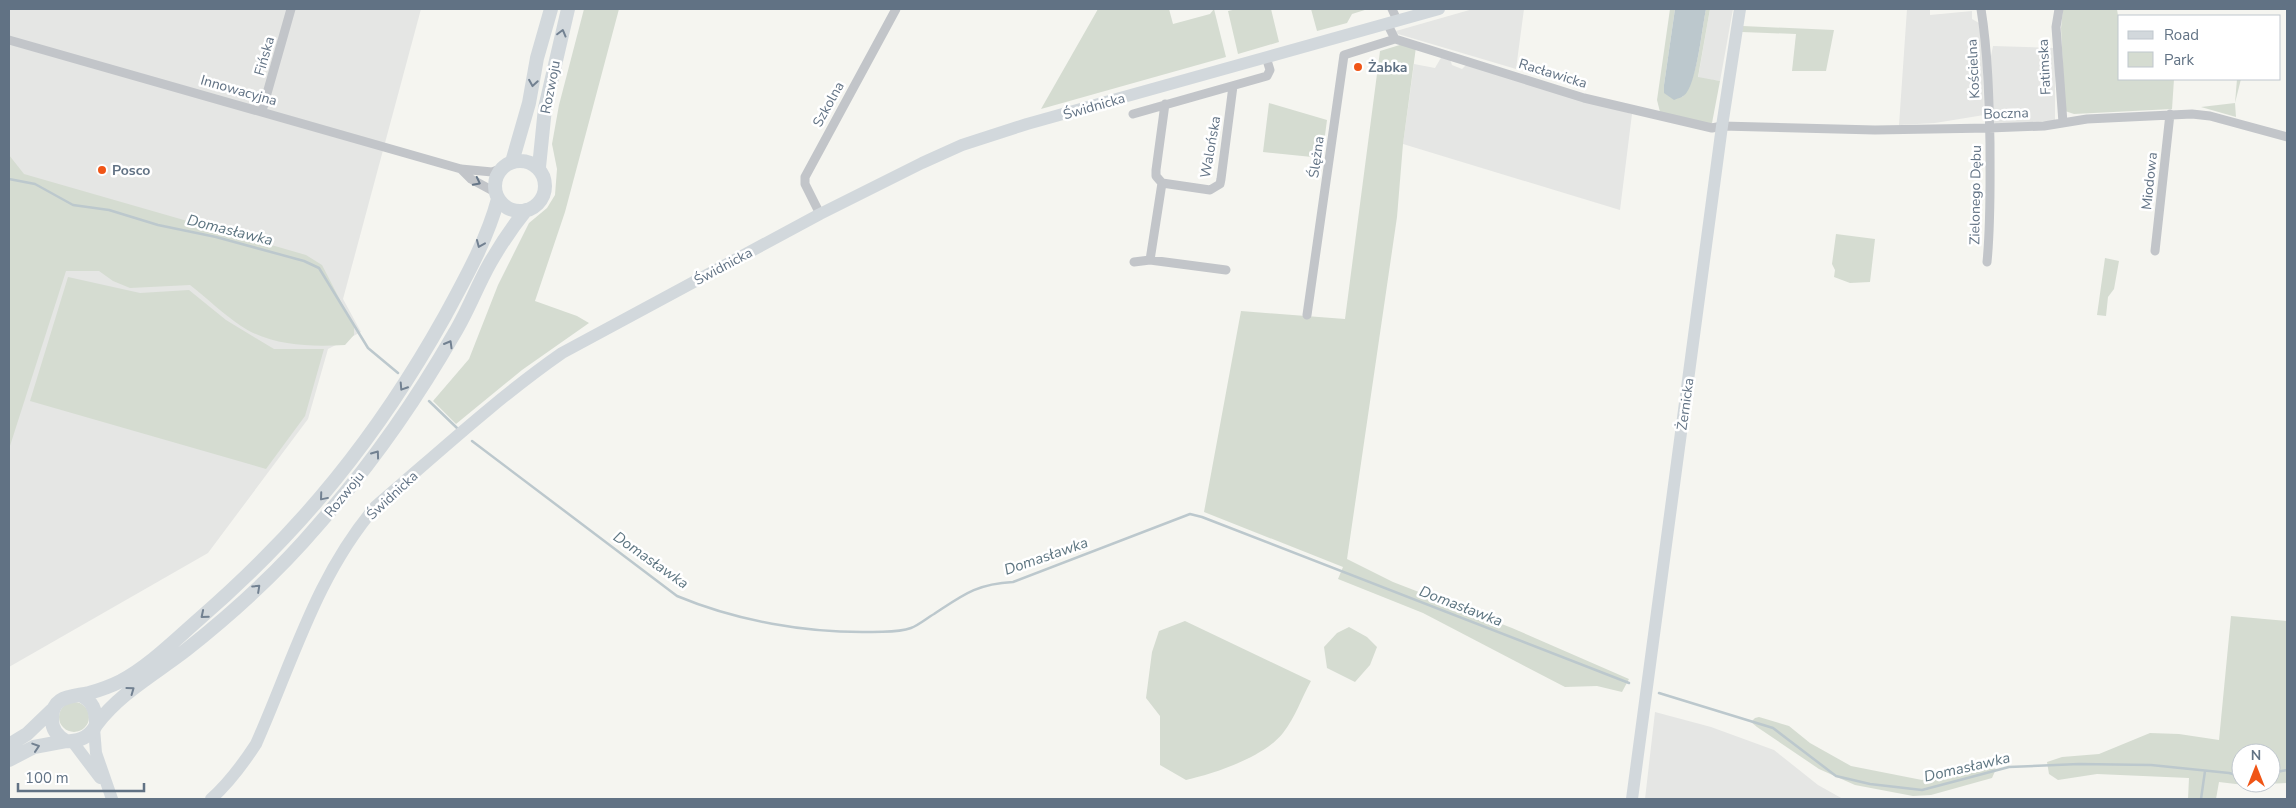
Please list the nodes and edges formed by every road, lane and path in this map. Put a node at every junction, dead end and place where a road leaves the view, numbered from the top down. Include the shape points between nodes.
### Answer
1 (291, 9) edge
2 (551, 9) edge
3 (568, 9) edge
4 (896, 9) edge
5 (1439, 9) edge
6 (1740, 9) edge
7 (1981, 9) edge
8 (2058, 9) edge
9 (1392, 17) edge
10 (1395, 39) junction
11 (9, 40) edge
12 (1266, 57) junction
13 (1233, 86) junction
14 (1165, 104) junction
15 (262, 111) junction
16 (1133, 114) dead end
17 (2170, 114) junction
18 (2063, 123) junction
19 (1722, 126) junction
20 (1989, 128) junction
21 (2287, 137) edge
22 (508, 165) junction
23 (539, 167) junction
24 (461, 169) junction
25 (1162, 183) junction
26 (497, 195) junction
27 (526, 210) junction
28 (820, 214) junction
29 (2155, 251) dead end
30 (1150, 260) junction
31 (1134, 262) dead end
32 (1987, 262) dead end
33 (1226, 270) dead end
34 (1308, 315) dead end
35 (80, 695) junction
36 (52, 710) junction
37 (95, 726) junction
38 (69, 741) junction
39 (9, 745) edge
40 (9, 760) edge
41 (110, 795) edge
42 (211, 799) edge
43 (1632, 799) edge

1 - 15 street, Fińska
2 -> 22 main road, Rozwoju via 529,103
23 -> 3 main road, Rozwoju via 545,108
4 - 28 street, Szkolna via 805,176 805,184
5 - 9 street, Świdnicka
6 - 19 street, Żernicka
7 - 20 street, Kościelna via 1986,42
8 - 18 street, Fatimska via 2056,27
9 - 10 street
9 - 12 street, Świdnicka
10 - 19 street, Racławicka via 1584,98 1692,125
10 - 34 street, Ślężna via 1344,55
11 - 15 street, Innowacyjna
12 - 13 street via 1270,70 1267,76
12 - 28 street, Świdnicka via 1027,124 962,146
13 - 14 street
13 - 25 street, Walońska via 1220,184 1210,190
14 - 16 street
14 - 25 street via 1156,170 1156,176
15 - 24 street, Innowacyjna
17 - 18 street, Boczna
17 - 21 street, Boczna via 2210,116
17 - 29 street, Miodowa
18 - 20 street, Boczna
19 - 20 street, Boczna via 1875,130
19 - 43 street, Żernicka
20 - 32 street, Zielonego Dębu via 1991,225
22 - 23 main road via 523,162
22 - 24 street, Innowacyjna via 492,172
22 - 26 main road via 496,180
23 - 27 main road via 546,180 545,190 538,203
24 -> 26 street, Innowacyjna via 470,180
25 - 30 street
26 - 27 main road via 512,210
26 -> 35 main road, Rozwoju via 475,257 428,347 374,430 328,491 263,562 174,641 121,681
37 -> 27 main road, Rozwoju via 118,700 193,644 251,594 305,540 346,492 381,447 443,354 490,263
28 - 42 street, Świdnicka via 562,353 513,390 376,506 325,581 256,744 226,785
30 - 31 street
30 - 33 street
35 - 36 main road via 62,699
35 - 37 main road via 94,707
36 - 38 main road via 53,727 58,736
36 - 39 main road via 27,734
37 - 38 main road via 87,736
37 - 41 street via 96,753
40 -> 38 main road via 34,747
38 - 41 street via 89,762

